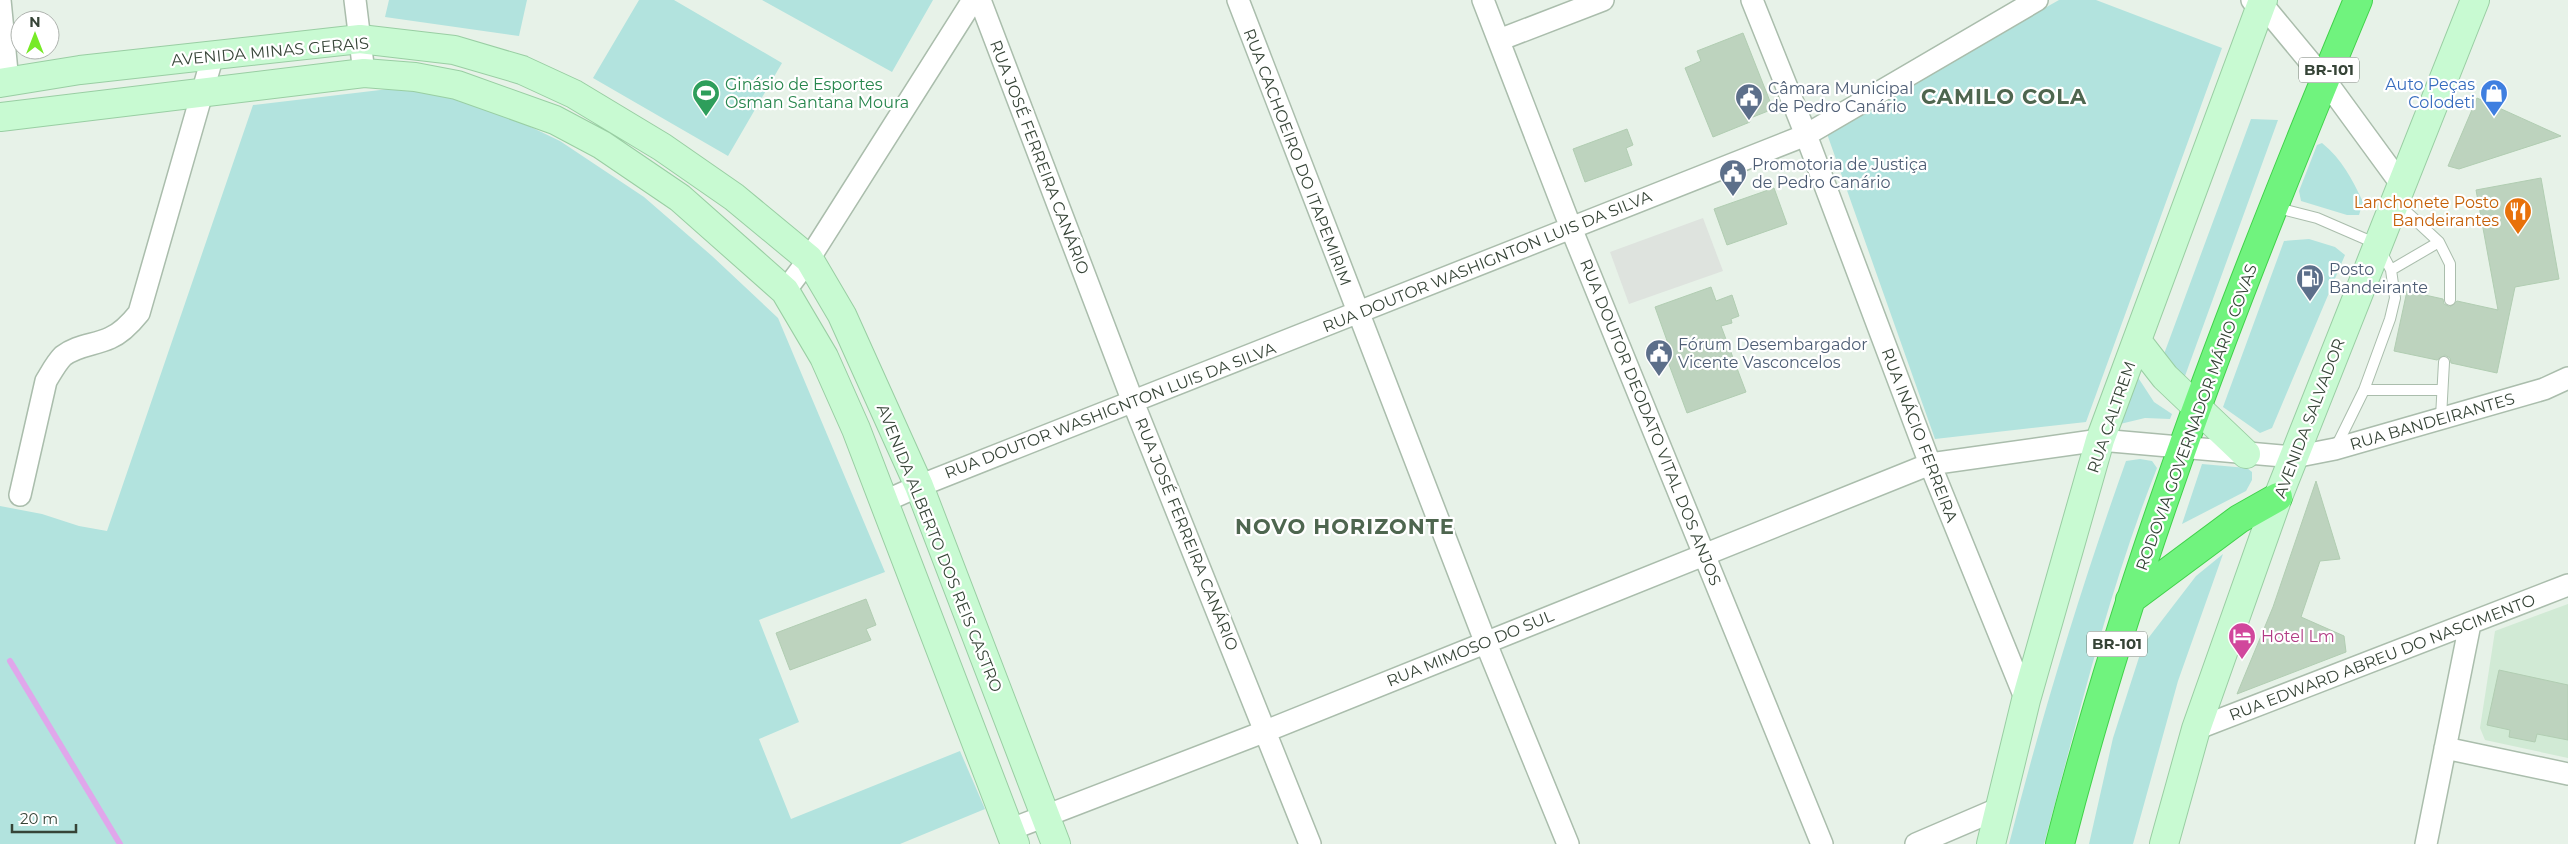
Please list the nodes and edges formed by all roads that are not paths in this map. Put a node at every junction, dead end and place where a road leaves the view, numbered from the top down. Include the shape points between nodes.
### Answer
1 (0, 0) edge
2 (355, 0) edge
3 (973, 0) edge
4 (980, 0) edge
5 (1238, 0) edge
6 (1483, 0) edge
7 (1603, 0) edge
8 (1752, 0) edge
9 (2037, 0) edge
10 (2358, 0) edge
11 (2475, 0) edge
12 (2259, 1) edge
13 (360, 39) junction
14 (1499, 40) junction
15 (213, 55) junction
16 (80, 70) junction
17 (364, 73) junction
18 (2325, 80) junction
19 (4, 82) edge
20 (202, 93) junction
21 (82, 107) junction
22 (0, 117) edge
23 (1806, 135) junction
24 (2398, 192) junction
25 (2273, 207) junction
26 (1571, 228) junction
27 (2439, 242) junction
28 (2377, 244) junction
29 (809, 259) junction
30 (2391, 270) junction
31 (785, 291) junction
32 (2450, 300) dead end
33 (1358, 312) junction
34 (2137, 341) junction
35 (2444, 362) dead end
36 (2568, 378) edge
37 (2364, 390) junction
38 (2442, 390) junction
39 (1133, 402) junction
40 (2196, 406) junction
41 (2441, 417) junction
42 (2100, 440) junction
43 (2182, 446) junction
44 (2335, 449) junction
45 (2246, 454) junction
46 (2294, 457) junction
47 (1930, 464) junction
48 (919, 486) junction
49 (20, 495) dead end
50 (2278, 497) junction
51 (885, 501) junction
52 (1705, 553) junction
53 (2568, 585) edge
54 (2130, 600) junction
55 (2470, 624) junction
56 (1485, 641) junction
57 (2026, 700) junction
58 (2196, 728) junction
59 (1266, 731) junction
60 (2445, 748) junction
61 (2568, 774) edge
62 (2000, 808) junction
63 (1046, 816) junction
64 (1012, 837) edge
65 (1056, 844) edge
66 (1310, 844) edge
67 (1568, 844) edge
68 (1822, 844) edge
69 (1916, 844) edge
70 (1991, 844) edge
71 (2060, 844) edge
72 (2164, 844) edge
73 (2426, 844) edge

1 - 19 street
2 - 13 street
3 - 29 street
4 - 39 street, RUA JOSÉ FERREIRA CANÁRIO
5 - 33 street, RUA CACHOEIRO DO ITAPEMIRIM
6 - 14 street, RUA DOUTOR DEODATO VITAL DOS ANJOS
7 - 14 street
8 - 23 street, RUA INÁCIO FERREIRA
9 - 23 street, RUA DOUTOR WASHIGNTON LUIS DA SILVA
10 - 18 highway, RODOVIA GOVERNADOR MÁRIO COVAS / BR-101
11 - 24 main road, AVENIDA SALVADOR
12 - 18 street
12 - 34 main road, RUA CALTREM
13 - 15 main road, AVENIDA MINAS GERAIS
13 - 17 street
13 - 29 main road, AVENIDA MINAS GERAIS via 454,50 522,70 574,94 662,147 734,197
14 - 26 street, RUA DOUTOR DEODATO VITAL DOS ANJOS
15 - 16 main road, AVENIDA MINAS GERAIS
15 - 20 street
16 - 19 main road, AVENIDA MINAS GERAIS
16 - 21 main road
17 - 20 main road, AVENIDA MINAS GERAIS
17 - 31 main road, AVENIDA MINAS GERAIS via 415,77 457,85 555,120 602,145 680,198
18 - 24 street
18 - 25 highway, RODOVIA GOVERNADOR MÁRIO COVAS / BR-101
20 - 21 main road, AVENIDA MINAS GERAIS
20 - 49 street via 139,313 111,338 76,348 63,356 54,368 46,381
21 - 22 main road, AVENIDA MINAS GERAIS
23 - 26 street, RUA DOUTOR WASHIGNTON LUIS DA SILVA
23 - 47 street, RUA INÁCIO FERREIRA
24 - 27 lane
24 - 28 main road, AVENIDA SALVADOR
25 - 28 lane via 2317,218
25 - 40 highway, RODOVIA GOVERNADOR MÁRIO COVAS / BR-101
26 - 33 street, RUA DOUTOR WASHIGNTON LUIS DA SILVA
26 - 52 street, RUA DOUTOR DEODATO VITAL DOS ANJOS
27 - 30 lane
27 - 32 lane via 2450,264
28 - 30 lane
28 - 46 main road, AVENIDA SALVADOR
29 - 31 street
29 - 48 main road, AVENIDA ALBERTO DOS REIS CASTRO via 842,315
30 - 37 lane via 2394,305
31 - 51 main road, AVENIDA ALBERTO DOS REIS CASTRO via 824,357
33 - 39 street, RUA DOUTOR WASHIGNTON LUIS DA SILVA
33 - 56 street, RUA CACHOEIRO DO ITAPEMIRIM
34 - 40 main road via 2165,377
34 - 42 main road, RUA CALTREM
35 - 38 lane
36 - 41 street, RUA BANDEIRANTES via 2544,388
37 - 38 lane
37 - 44 lane
38 - 41 lane
39 - 48 street, RUA DOUTOR WASHIGNTON LUIS DA SILVA
39 - 59 street, RUA JOSÉ FERREIRA CANÁRIO
40 - 43 highway, RODOVIA GOVERNADOR MÁRIO COVAS / BR-101
40 - 45 main road
41 - 44 street, RUA BANDEIRANTES
42 - 43 street, RUA BANDEIRANTES
42 - 47 street, RUA MIMOSO DO SUL
42 - 57 main road, RUA CALTREM
43 - 45 street, RUA BANDEIRANTES
43 - 54 highway, RODOVIA GOVERNADOR MÁRIO COVAS / BR-101
44 - 46 street, RUA BANDEIRANTES
45 - 46 street, RUA BANDEIRANTES
46 - 50 main road, AVENIDA SALVADOR
47 - 52 street, RUA MIMOSO DO SUL
47 - 57 street, RUA INÁCIO FERREIRA
48 - 51 street, RUA DOUTOR WASHIGNTON LUIS DA SILVA
48 - 63 main road, AVENIDA ALBERTO DOS REIS CASTRO
50 - 54 highway via 2239,519
50 - 58 main road, AVENIDA SALVADOR
51 - 64 main road, AVENIDA ALBERTO DOS REIS CASTRO
52 - 56 street, RUA MIMOSO DO SUL
52 - 68 street, RUA DOUTOR DEODATO VITAL DOS ANJOS
53 - 55 street, RUA EDWARD ABREU DO NASCIMENTO
54 - 71 highway, RODOVIA GOVERNADOR MÁRIO COVAS / BR-101
55 - 58 street, RUA EDWARD ABREU DO NASCIMENTO
55 - 60 street
56 - 59 street, RUA MIMOSO DO SUL
56 - 67 street, RUA CACHOEIRO DO ITAPEMIRIM
57 - 62 main road, RUA CALTREM
58 - 72 main road, AVENIDA SALVADOR
59 - 63 street, RUA MIMOSO DO SUL
59 - 66 street, RUA JOSÉ FERREIRA CANÁRIO
60 - 61 street
60 - 73 street
62 - 69 street
62 - 70 main road, RUA CALTREM
63 - 64 street, RUA MIMOSO DO SUL
63 - 65 main road, AVENIDA ALBERTO DOS REIS CASTRO

